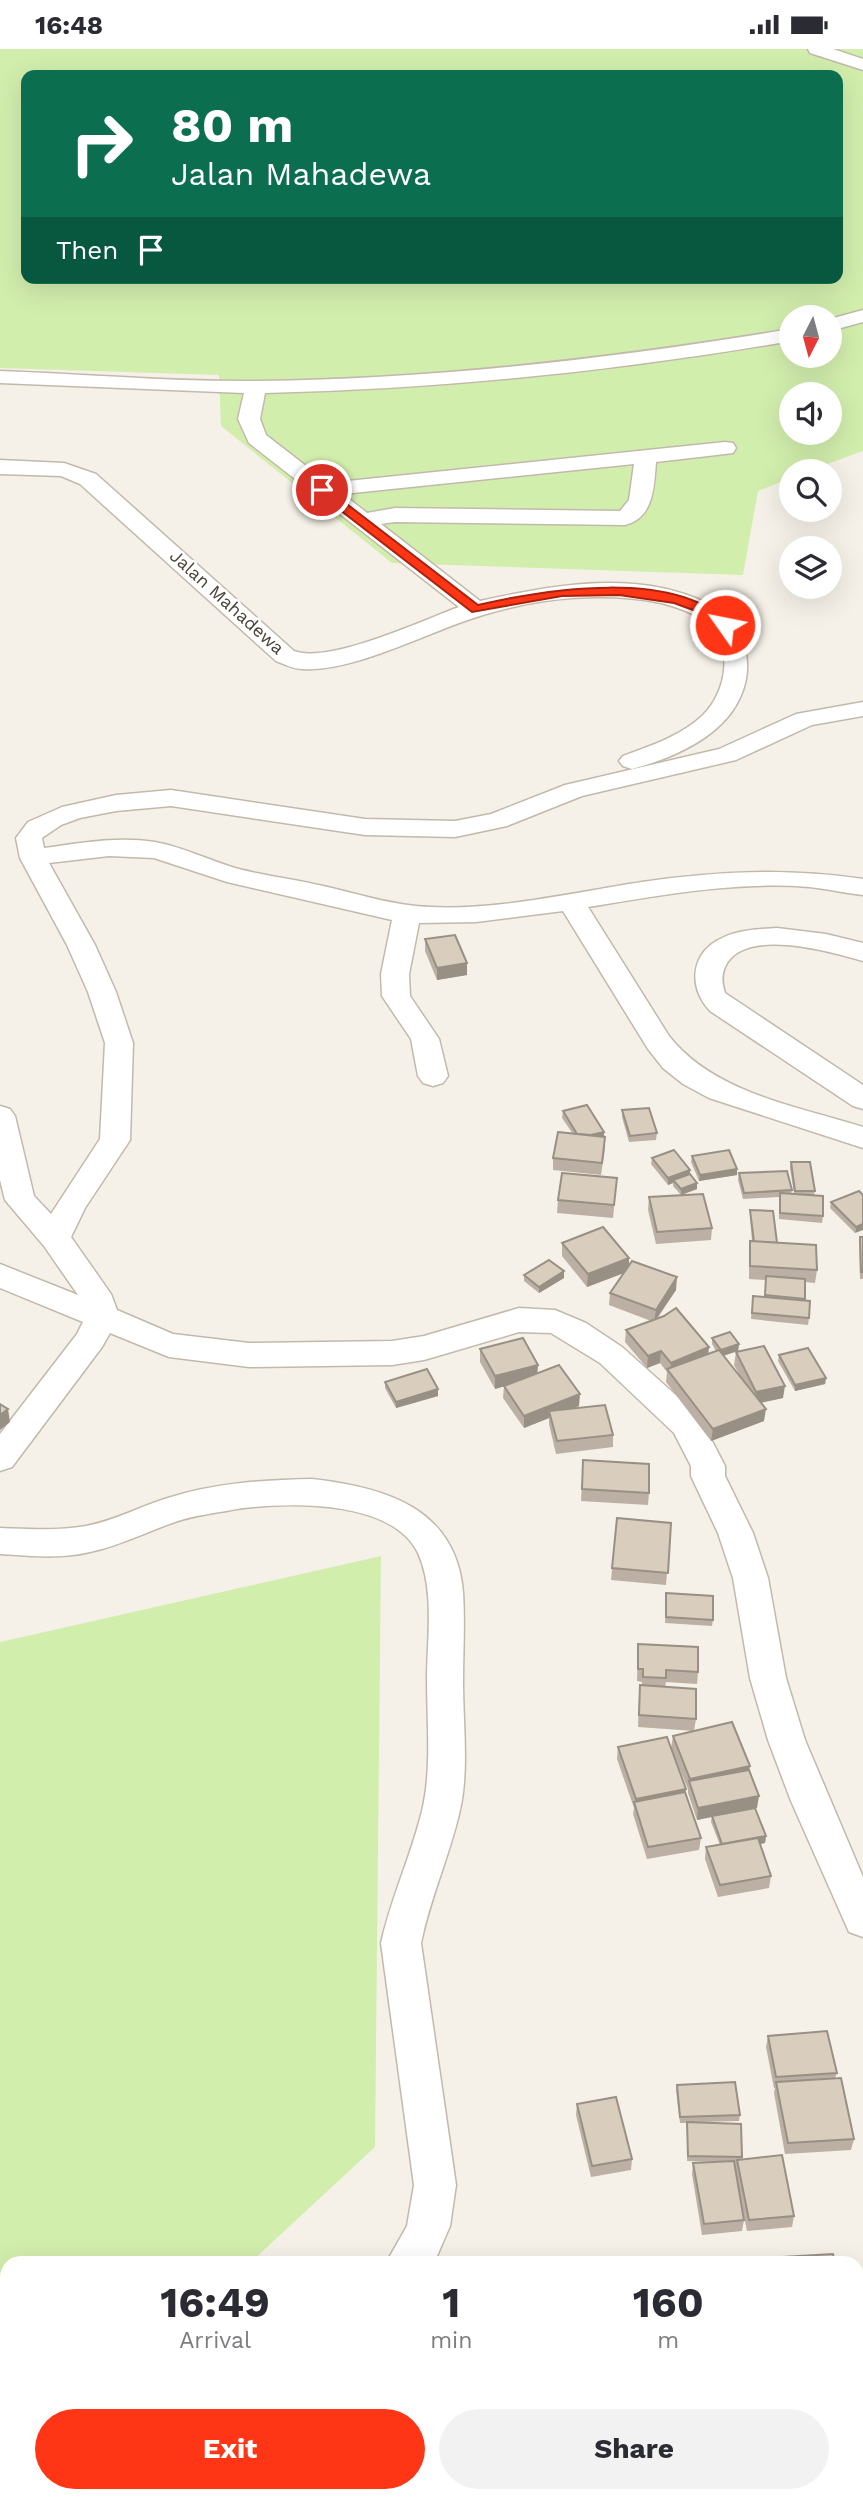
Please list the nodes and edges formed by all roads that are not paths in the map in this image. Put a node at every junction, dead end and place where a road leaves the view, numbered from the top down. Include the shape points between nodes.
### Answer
1 (816, 49) edge
2 (863, 65) edge
3 (863, 316) edge
4 (842, 322) edge
5 (779, 337) edge
6 (0, 377) edge
7 (256, 387) junction
8 (725, 448) dead end
9 (646, 456) junction
10 (0, 467) edge
11 (322, 490) junction
12 (363, 520) junction
13 (476, 609) junction
14 (863, 709) edge
15 (455, 829) junction
16 (33, 858) junction
17 (863, 887) edge
18 (570, 901) junction
19 (407, 913) junction
20 (863, 953) edge
21 (433, 1076) dead end
22 (863, 1099) edge
23 (0, 1116) edge
24 (863, 1138) edge
25 (55, 1238) junction
26 (0, 1275) edge
27 (101, 1317) junction
28 (0, 1458) edge
29 (0, 1541) edge
30 (863, 1920) edge
31 (414, 2256) edge

1 - 2 street
3 - 4 street
5 - 7 street via 533,370 390,383
6 - 7 street
7 - 11 street via 249,419 257,438
8 - 9 street
9 - 11 street
9 - 12 street via 639,506 625,518 413,515
10 - 13 street, Jalan Mahadewa via 65,470 88,478 285,656 300,661 335,660
11 - 12 street
12 - 13 street
13 - 15 street, Jalan Mahadewa via 527,597 591,590 676,600 725,625 736,648 735,679 723,707 678,743 597,773 532,790
14 - 15 street via 805,719 727,755 574,790 498,820
15 - 16 street via 365,827 196,800 148,799 66,814 38,826 29,838
16 - 19 street via 106,848 152,850 249,880
16 - 25 street via 102,992 119,1043 115,1140 71,1205
17 - 18 street via 808,879 740,879
18 - 19 street via 463,913
18 - 24 street via 673,1061 719,1091
19 - 21 street via 395,974 396,996 425,1039
20 - 22 street via 812,938 742,941 714,957 707,983 720,1005
23 - 25 street via 20,1200
25 - 27 street via 100,1302
26 - 27 street
27 - 28 street via 91,1339
27 - 30 street via 169,1345 250,1355 392,1353 538,1320 575,1331 611,1355 687,1425 708,1466 708,1476 736,1530 755,1594 768,1678 788,1740
29 - 31 street via 88,1539 120,1532 178,1508 271,1491 309,1491 374,1503 403,1518 427,1539 439,1563 444,1590 445,1791 440,1822 405,1916 401,1943 435,2185 433,2217

